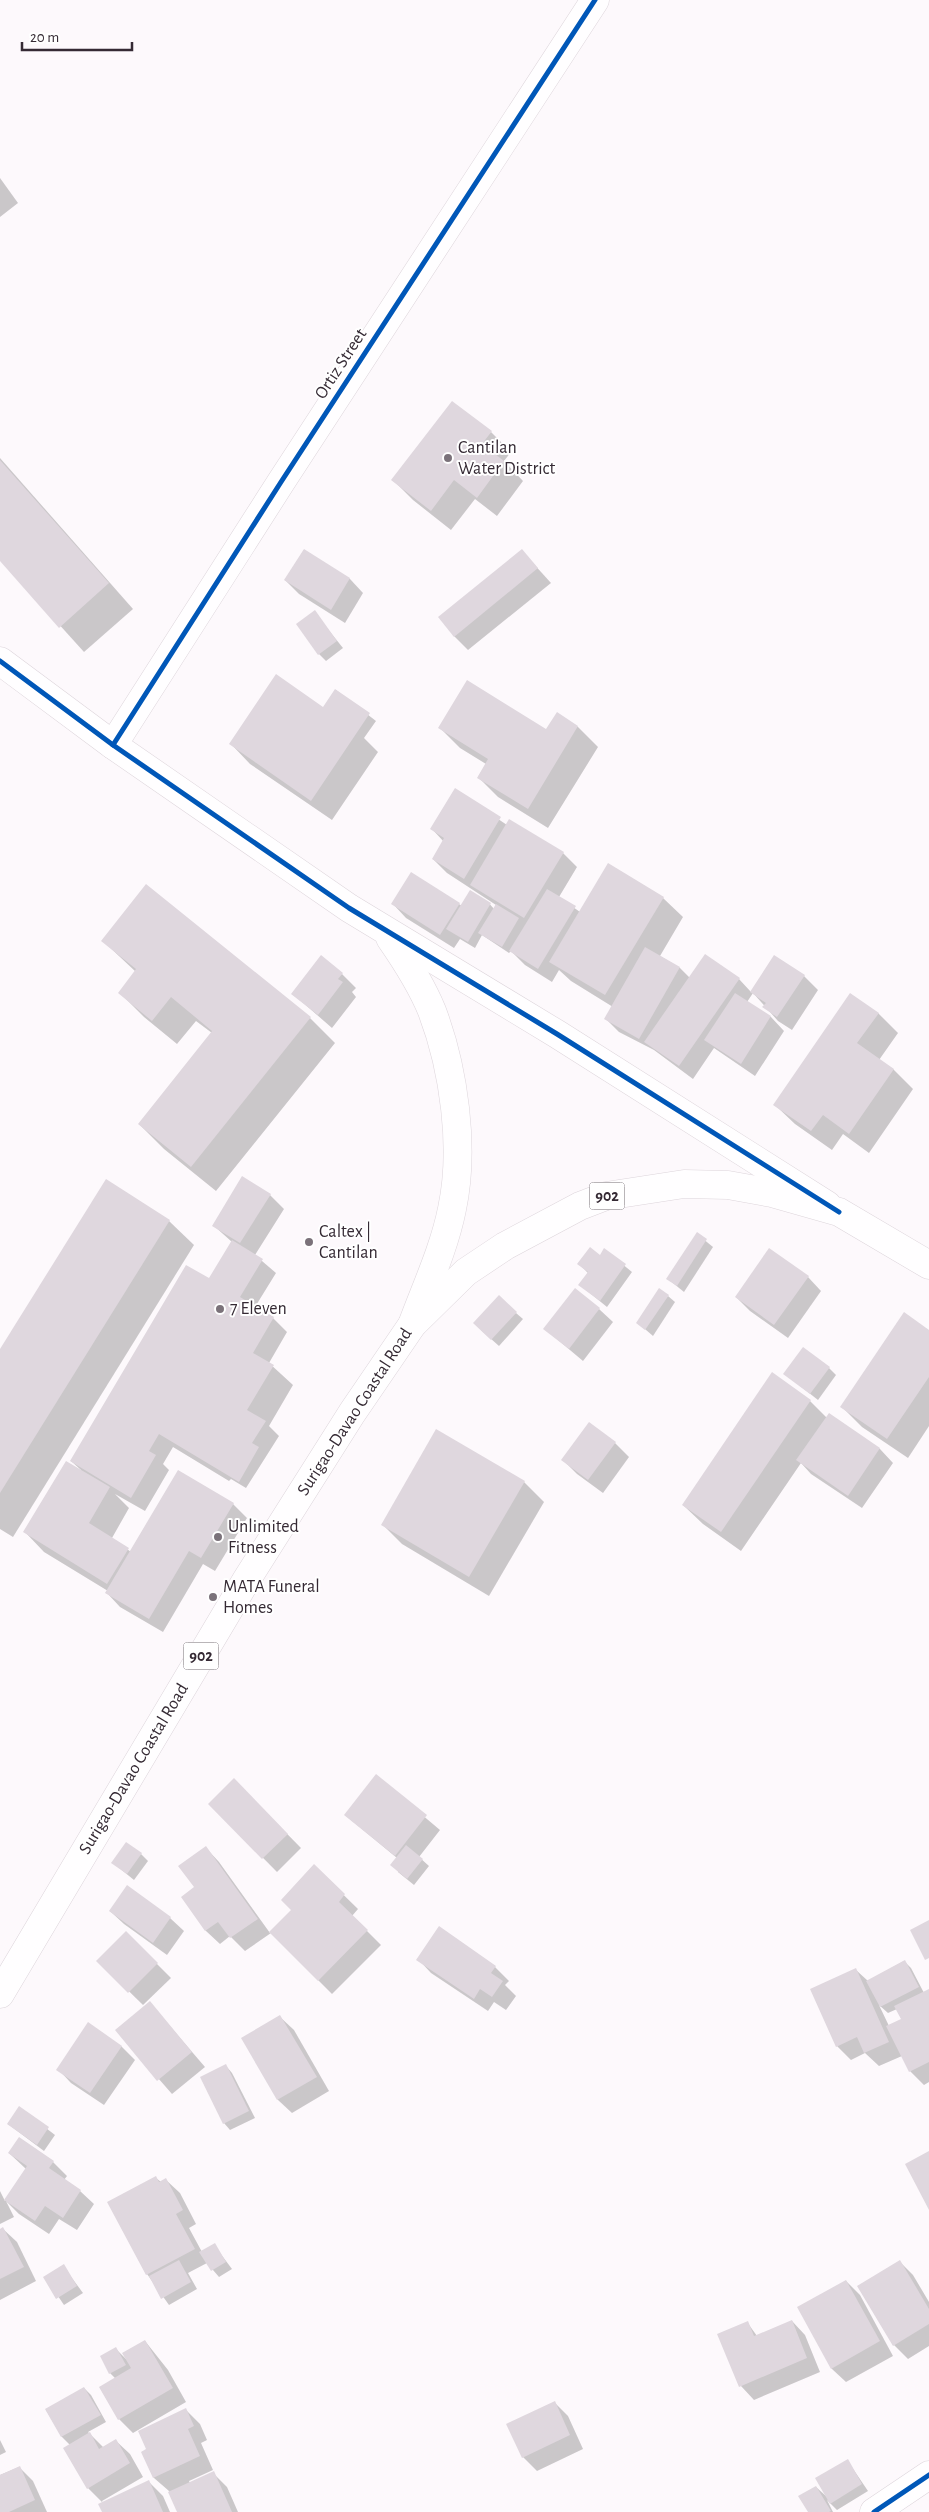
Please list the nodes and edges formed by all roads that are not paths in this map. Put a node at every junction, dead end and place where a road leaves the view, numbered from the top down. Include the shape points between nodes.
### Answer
1 (595, 0) edge
2 (0, 660) edge
3 (113, 745) junction
4 (383, 928) junction
5 (838, 1212) junction
6 (929, 1265) edge
7 (412, 1324) junction
8 (0, 1994) edge
9 (929, 2475) edge
10 (874, 2512) edge

1 - 3 main road, Ortiz Street
2 - 3 main road
3 - 4 main road via 349,908
4 - 5 main road
4 - 7 main road via 412,970 432,1011 454,1099 457,1134 458,1169 452,1210
5 - 6 main road, Surigao-Davao Coastal Road / 902
5 - 7 main road, Surigao-Davao Coastal Road / 902 via 772,1193 728,1185 684,1184 606,1196 545,1224 474,1267
7 - 8 main road, Surigao-Davao Coastal Road / 902 via 247,1578
9 - 10 main road

